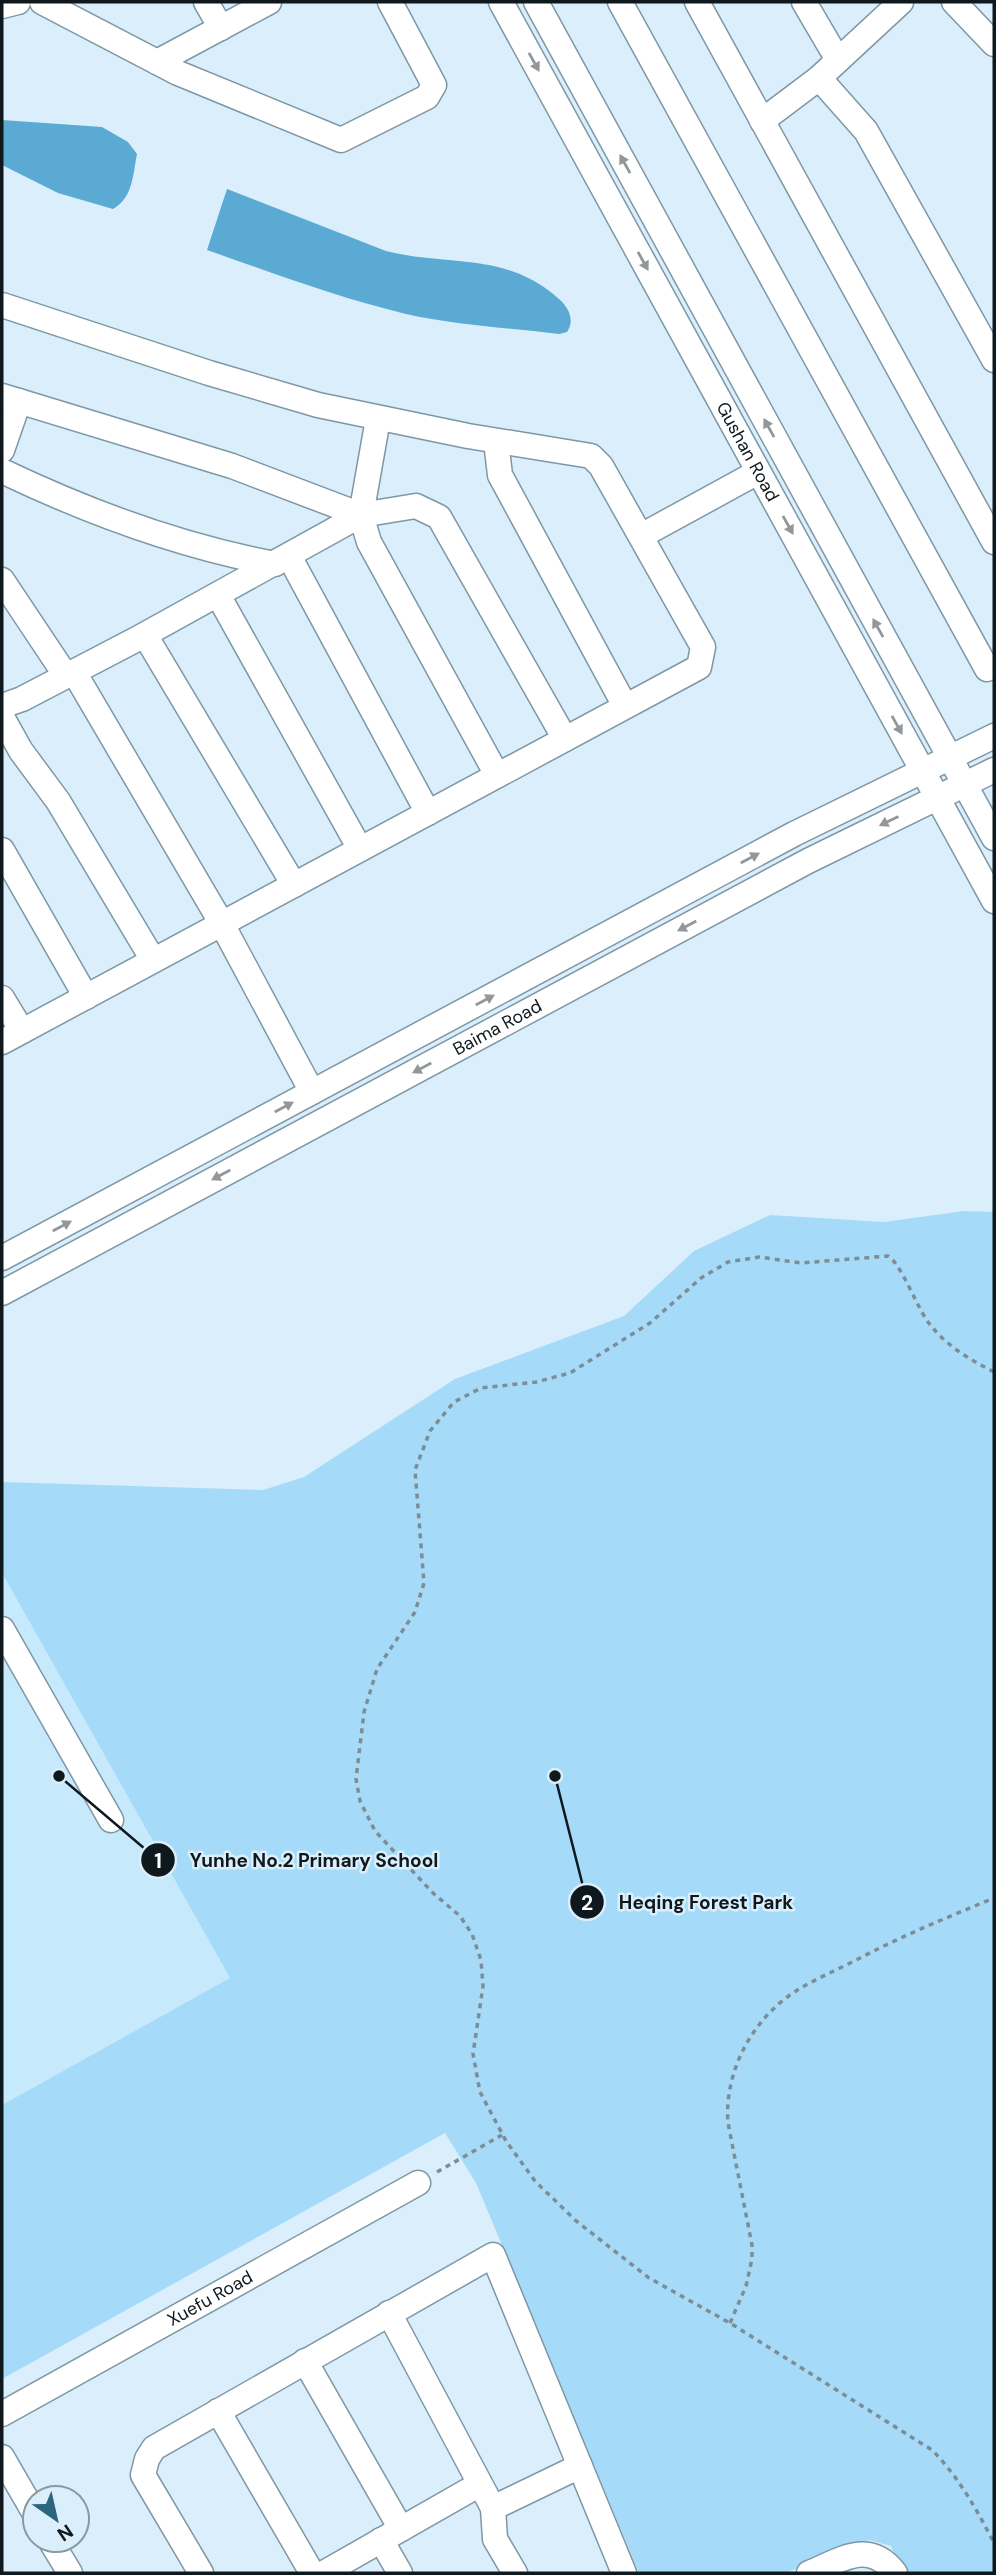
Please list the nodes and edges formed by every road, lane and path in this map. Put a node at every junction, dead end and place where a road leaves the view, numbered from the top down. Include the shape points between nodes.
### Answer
1 (18, 2) edge
2 (42, 2) edge
3 (206, 2) edge
4 (269, 2) edge
5 (390, 2) edge
6 (501, 2) edge
7 (536, 2) edge
8 (620, 2) edge
9 (697, 2) edge
10 (804, 2) edge
11 (901, 2) edge
12 (954, 2) edge
13 (2, 6) edge
14 (220, 28) junction
15 (994, 44) edge
16 (838, 60) junction
17 (157, 62) junction
18 (819, 78) junction
19 (762, 121) junction
20 (2, 305) edge
21 (994, 360) edge
22 (10, 398) edge
23 (378, 419) junction
24 (496, 441) junction
25 (2, 450) edge
26 (2, 471) edge
27 (758, 472) junction
28 (361, 515) junction
29 (641, 536) junction
30 (994, 542) edge
31 (282, 560) junction
32 (2, 580) edge
33 (218, 595) junction
34 (145, 635) junction
35 (987, 669) dead end
36 (70, 674) junction
37 (2, 706) edge
38 (625, 706) junction
39 (2, 717) edge
40 (994, 736) edge
41 (565, 739) junction
42 (950, 758) junction
43 (994, 770) edge
44 (923, 771) junction
45 (497, 775) junction
46 (965, 784) junction
47 (937, 798) junction
48 (428, 813) junction
49 (994, 838) edge
50 (360, 849) junction
51 (2, 850) edge
52 (293, 885) junction
53 (994, 901) edge
54 (222, 924) junction
55 (153, 960) junction
56 (86, 997) junction
57 (2, 998) edge
58 (12, 1037) edge
59 (312, 1092) junction
60 (2, 1258) edge
61 (2, 1293) edge
62 (994, 1372) edge
63 (2, 1629) edge
64 (8, 1655) edge
65 (111, 1820) dead end
66 (994, 1898) edge
67 (502, 2135) junction
68 (418, 2183) joint
69 (389, 2314) junction
70 (730, 2323) junction
71 (305, 2361) junction
72 (218, 2411) junction
73 (2, 2414) edge
74 (2, 2457) edge
75 (580, 2466) junction
76 (480, 2484) junction
77 (21, 2490) edge
78 (493, 2508) junction
79 (391, 2535) junction
80 (994, 2543) edge
81 (59, 2554) edge
82 (70, 2573) edge
83 (201, 2573) edge
84 (312, 2573) edge
85 (324, 2573) edge
86 (400, 2573) edge
87 (515, 2573) edge
88 (624, 2573) edge
89 (809, 2573) edge
90 (895, 2573) edge

1 - 13 street
2 - 17 street
3 - 14 street
4 - 14 street
5 - 17 street via 434,85 427,96 341,140
6 -> 27 street, Gushan Road
42 -> 7 street, Gushan Road
8 - 35 street
9 - 19 street
10 - 16 street
11 - 16 street
12 - 15 street
14 - 17 street
16 - 18 street
18 - 19 street
18 - 21 street via 866,131
19 - 30 street
20 - 23 street via 263,390
22 - 25 street
22 - 28 street via 232,466
23 - 24 street
23 - 28 street
24 - 29 street via 591,456
24 - 38 street via 500,475
26 - 31 street via 150,533 194,546
27 - 29 street
27 -> 44 street, Gushan Road
28 - 31 street
28 - 41 street via 416,506 439,517
28 - 45 street via 369,542
29 - 38 street via 703,648 699,667
31 - 33 street
31 - 48 street
32 - 36 street
33 - 34 street
33 - 50 street
34 - 36 street
34 - 52 street
36 - 37 street
36 - 54 street
38 - 41 street
39 - 55 street
40 - 42 street, Baima Road
41 - 45 street
42 - 44 street, Baima Road
42 - 46 street, Gushan Road
43 - 46 street, Baima Road
44 - 47 street, Gushan Road
59 -> 44 street, Baima Road via 794,834
45 - 48 street
46 - 47 street, Baima Road
46 - 49 street, Gushan Road
47 - 53 street, Gushan Road
47 -> 61 street, Baima Road via 808,861
48 - 50 street
50 - 52 street
51 - 56 street
52 - 54 street
54 - 55 street
54 - 59 street
55 - 56 street
56 - 58 street
57 - 58 street
60 -> 59 street, Baima Road
62 - 67 path via 965,1357 937,1334 897,1263 888,1256 801,1262 747,1258 716,1267 650,1323 570,1373 470,1392 454,1402 430,1431 414,1476 424,1583 415,1612 377,1669 364,1712 356,1779 360,1801 375,1831 460,1916 472,1934 483,1986 474,2067 485,2105
63 - 64 street
64 - 65 street
66 - 70 path via 903,1936 795,1992 758,2027 739,2057 728,2089 727,2114 752,2259
67 - 68 path
67 - 70 path via 535,2181 592,2235 649,2278
68 - 73 street, Xuefu Road
69 - 71 street
69 - 75 street via 493,2255
69 - 76 street
70 - 80 path via 932,2450 969,2499
71 - 72 street
71 - 79 street
72 - 83 street via 160,2444 147,2459 143,2474
72 - 84 street
74 - 77 street
75 - 78 street
75 - 88 street
76 - 78 street
76 - 79 street
78 - 87 street via 495,2539
79 - 85 street
79 - 86 street
81 - 82 street
89 - 90 street via 863,2554 883,2560

